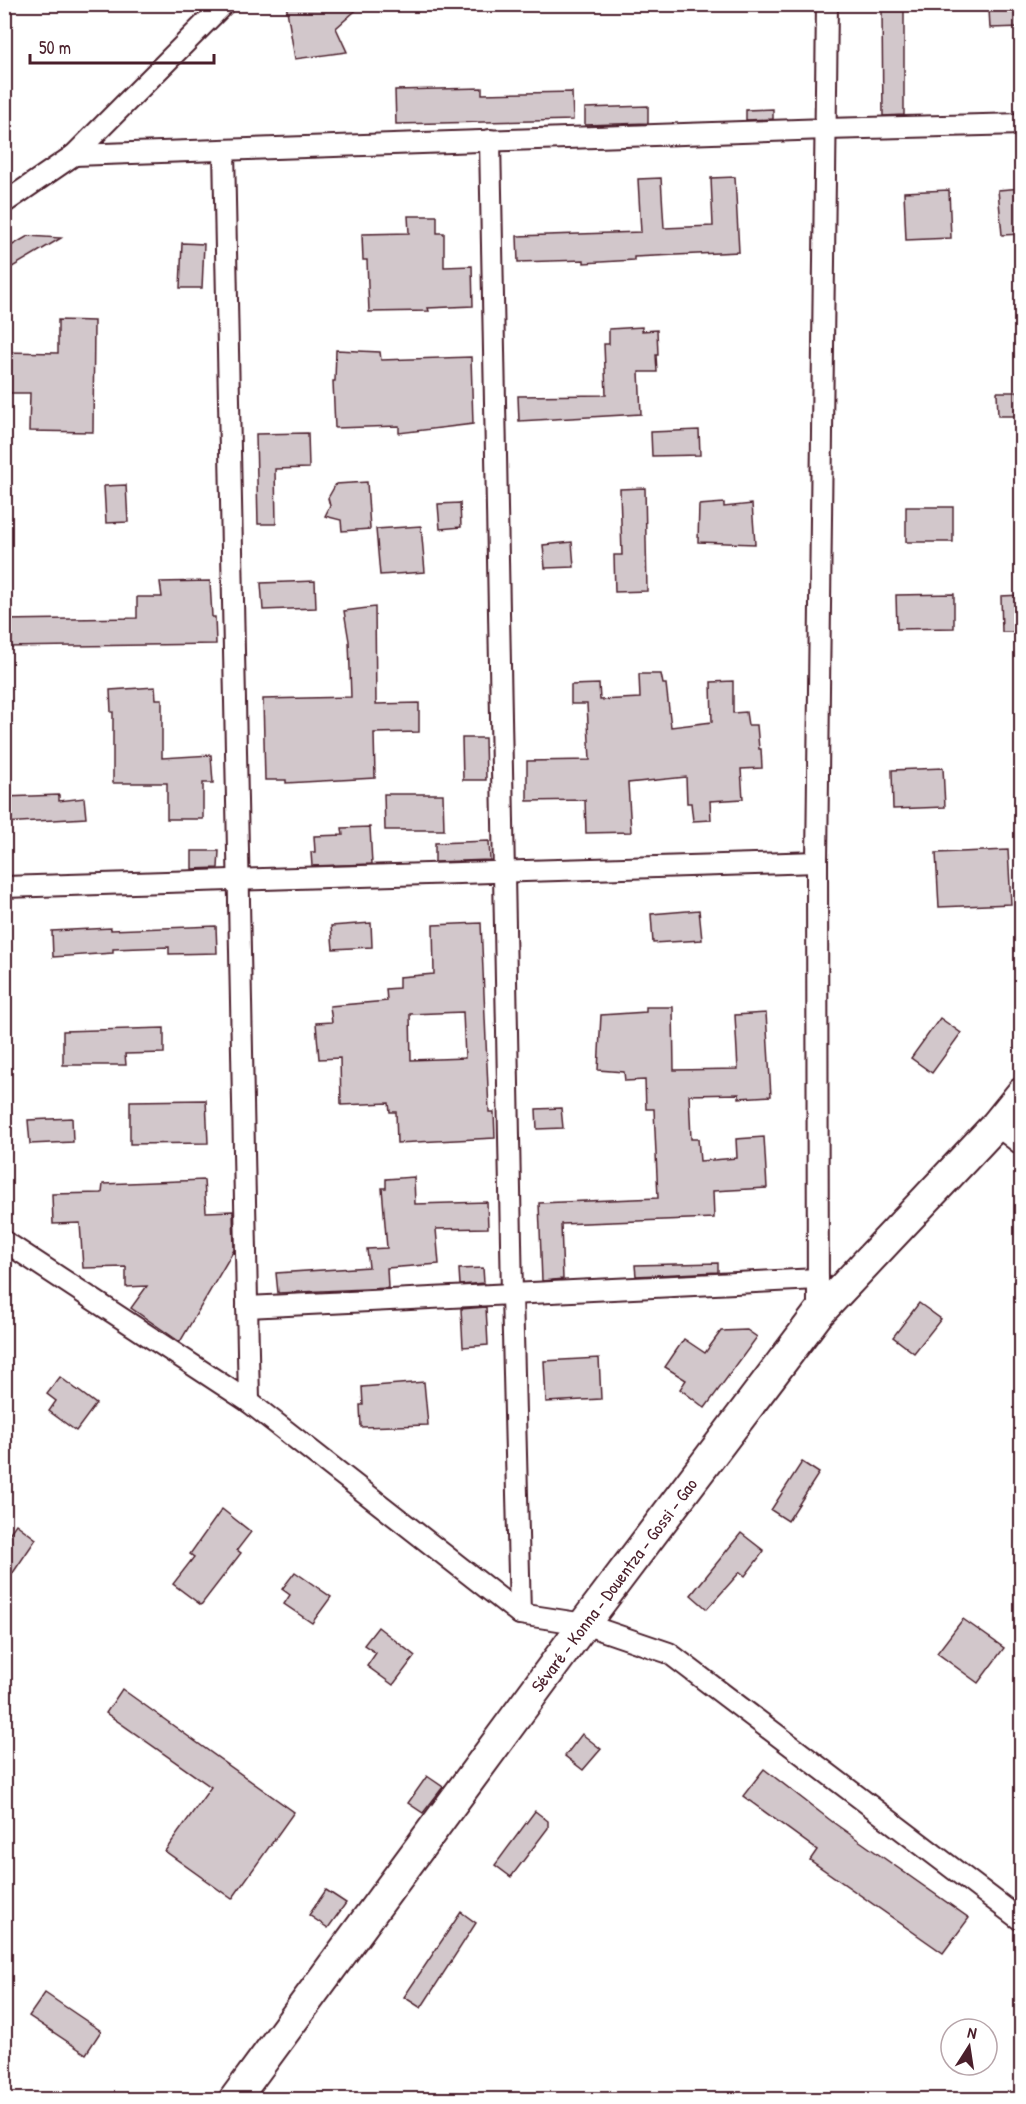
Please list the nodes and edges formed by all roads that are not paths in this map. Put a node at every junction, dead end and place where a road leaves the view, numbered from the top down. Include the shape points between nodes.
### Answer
1 (224, 4) edge
2 (827, 4) edge
3 (1022, 124) edge
4 (826, 129) junction
5 (490, 140) junction
6 (224, 150) junction
7 (74, 155) junction
8 (4, 203) edge
9 (817, 862) junction
10 (504, 872) junction
11 (239, 880) junction
12 (4, 887) edge
13 (1022, 1093) edge
14 (996, 1125) junction
15 (1022, 1144) edge
16 (4, 1241) edge
17 (818, 1279) junction
18 (512, 1294) junction
19 (247, 1307) junction
20 (818, 1314) junction
21 (249, 1402) junction
22 (520, 1614) junction
23 (584, 1624) junction
24 (1022, 1921) edge
25 (234, 2100) edge

1 - 7 street
2 - 4 street
3 - 4 street
4 - 5 street
4 - 9 street
5 - 6 street
5 - 10 street
6 - 7 street
6 - 11 street
7 - 8 street
9 - 10 street
9 - 17 street
10 - 11 street
10 - 18 street
11 - 12 street
11 - 19 street
13 - 14 main road, Sévaré - Konna - Douentza - Gossi - Gao
14 - 15 street
14 - 20 main road, Sévaré - Konna - Douentza - Gossi - Gao
16 - 21 street
17 - 18 street
17 - 20 street
18 - 19 street
18 - 22 street
19 - 21 street
20 - 23 main road, Sévaré - Konna - Douentza - Gossi - Gao
21 - 22 street
22 - 23 street
23 - 24 street via 669,1653
23 - 25 main road, Sévaré - Konna - Douentza - Gossi - Gao

